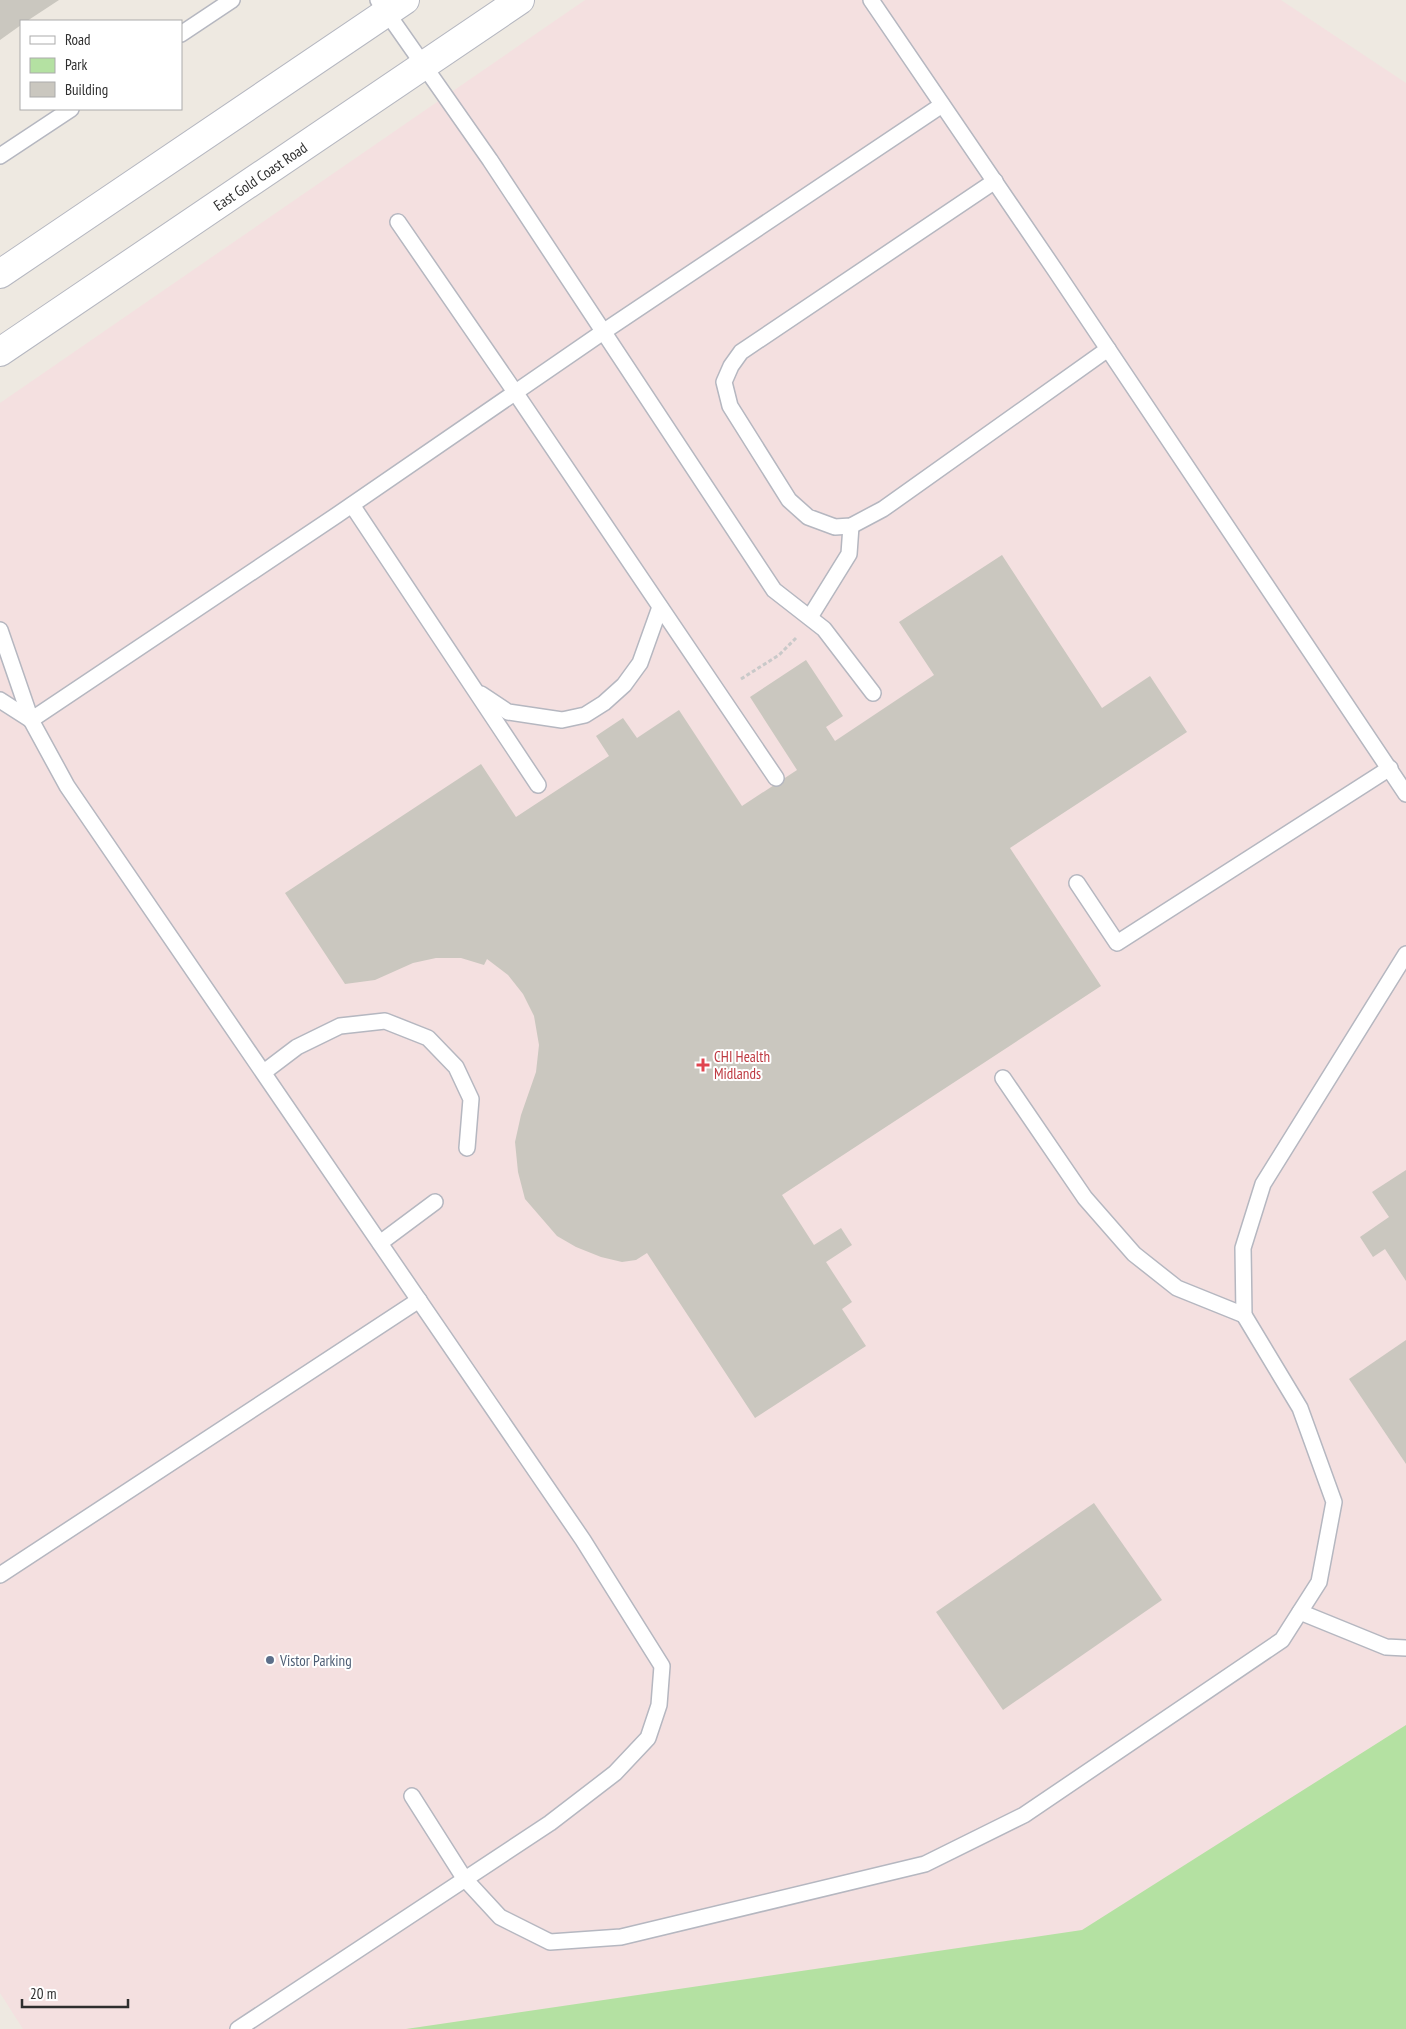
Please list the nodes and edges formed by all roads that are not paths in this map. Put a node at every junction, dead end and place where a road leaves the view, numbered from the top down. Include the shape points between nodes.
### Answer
1 (232, 0) edge
2 (520, 0) edge
3 (871, 0) edge
4 (390, 4) edge
5 (182, 33) edge
6 (424, 65) junction
7 (942, 105) junction
8 (69, 110) edge
9 (0, 156) edge
10 (995, 181) junction
11 (398, 222) dead end
12 (0, 274) edge
13 (603, 332) junction
14 (1108, 349) junction
15 (0, 352) edge
16 (515, 392) junction
17 (352, 506) junction
18 (851, 526) junction
19 (660, 606) junction
20 (810, 617) junction
21 (0, 630) edge
22 (475, 690) junction
23 (872, 693) dead end
24 (0, 700) edge
25 (31, 720) junction
26 (1390, 768) junction
27 (776, 778) dead end
28 (538, 785) dead end
29 (1406, 794) edge
30 (1077, 883) dead end
31 (1406, 954) edge
32 (264, 1072) junction
33 (1003, 1078) dead end
34 (467, 1148) dead end
35 (435, 1202) dead end
36 (380, 1243) junction
37 (419, 1300) junction
38 (1244, 1315) junction
39 (0, 1575) edge
40 (1300, 1612) junction
41 (1406, 1648) edge
42 (412, 1796) dead end
43 (464, 1878) junction
44 (238, 2029) edge

1 - 5 lane
2 - 6 street, East Gold Coast Road
3 - 7 lane
4 - 6 lane
4 - 12 street
6 - 13 lane
6 - 15 street, East Gold Coast Road
7 - 10 lane
7 - 13 lane
8 - 9 lane
10 - 14 lane
10 - 18 lane via 741,352 724,382 730,406 790,500 808,517 835,526
11 - 16 lane
13 - 16 lane
13 - 20 lane via 774,590
14 - 18 lane via 884,509
14 - 26 lane
16 - 17 lane
16 - 19 lane
17 - 22 lane
17 - 25 lane
18 - 20 lane via 849,554
19 - 22 lane via 640,663 604,704 585,715 562,720 508,712
19 - 27 lane
20 - 23 lane via 831,636
21 - 25 lane
22 - 28 lane
24 - 25 lane
25 - 32 lane via 67,786
26 - 29 lane
26 - 30 lane via 1117,943
31 - 38 lane via 1263,1184 1243,1248
32 - 34 lane via 297,1047 340,1026 385,1022 428,1038 456,1067 471,1099
32 - 36 lane
33 - 38 lane via 1085,1198 1134,1254 1177,1288
35 - 36 lane
36 - 37 lane
37 - 39 lane
37 - 43 lane via 582,1540 662,1666 659,1705 648,1738 616,1773 557,1817
38 - 40 lane via 1300,1408 1334,1502 1319,1582
40 - 41 lane via 1386,1647
40 - 43 lane via 1282,1640 1024,1815 925,1864 621,1936 550,1942 500,1917
42 - 43 lane
43 - 44 lane

